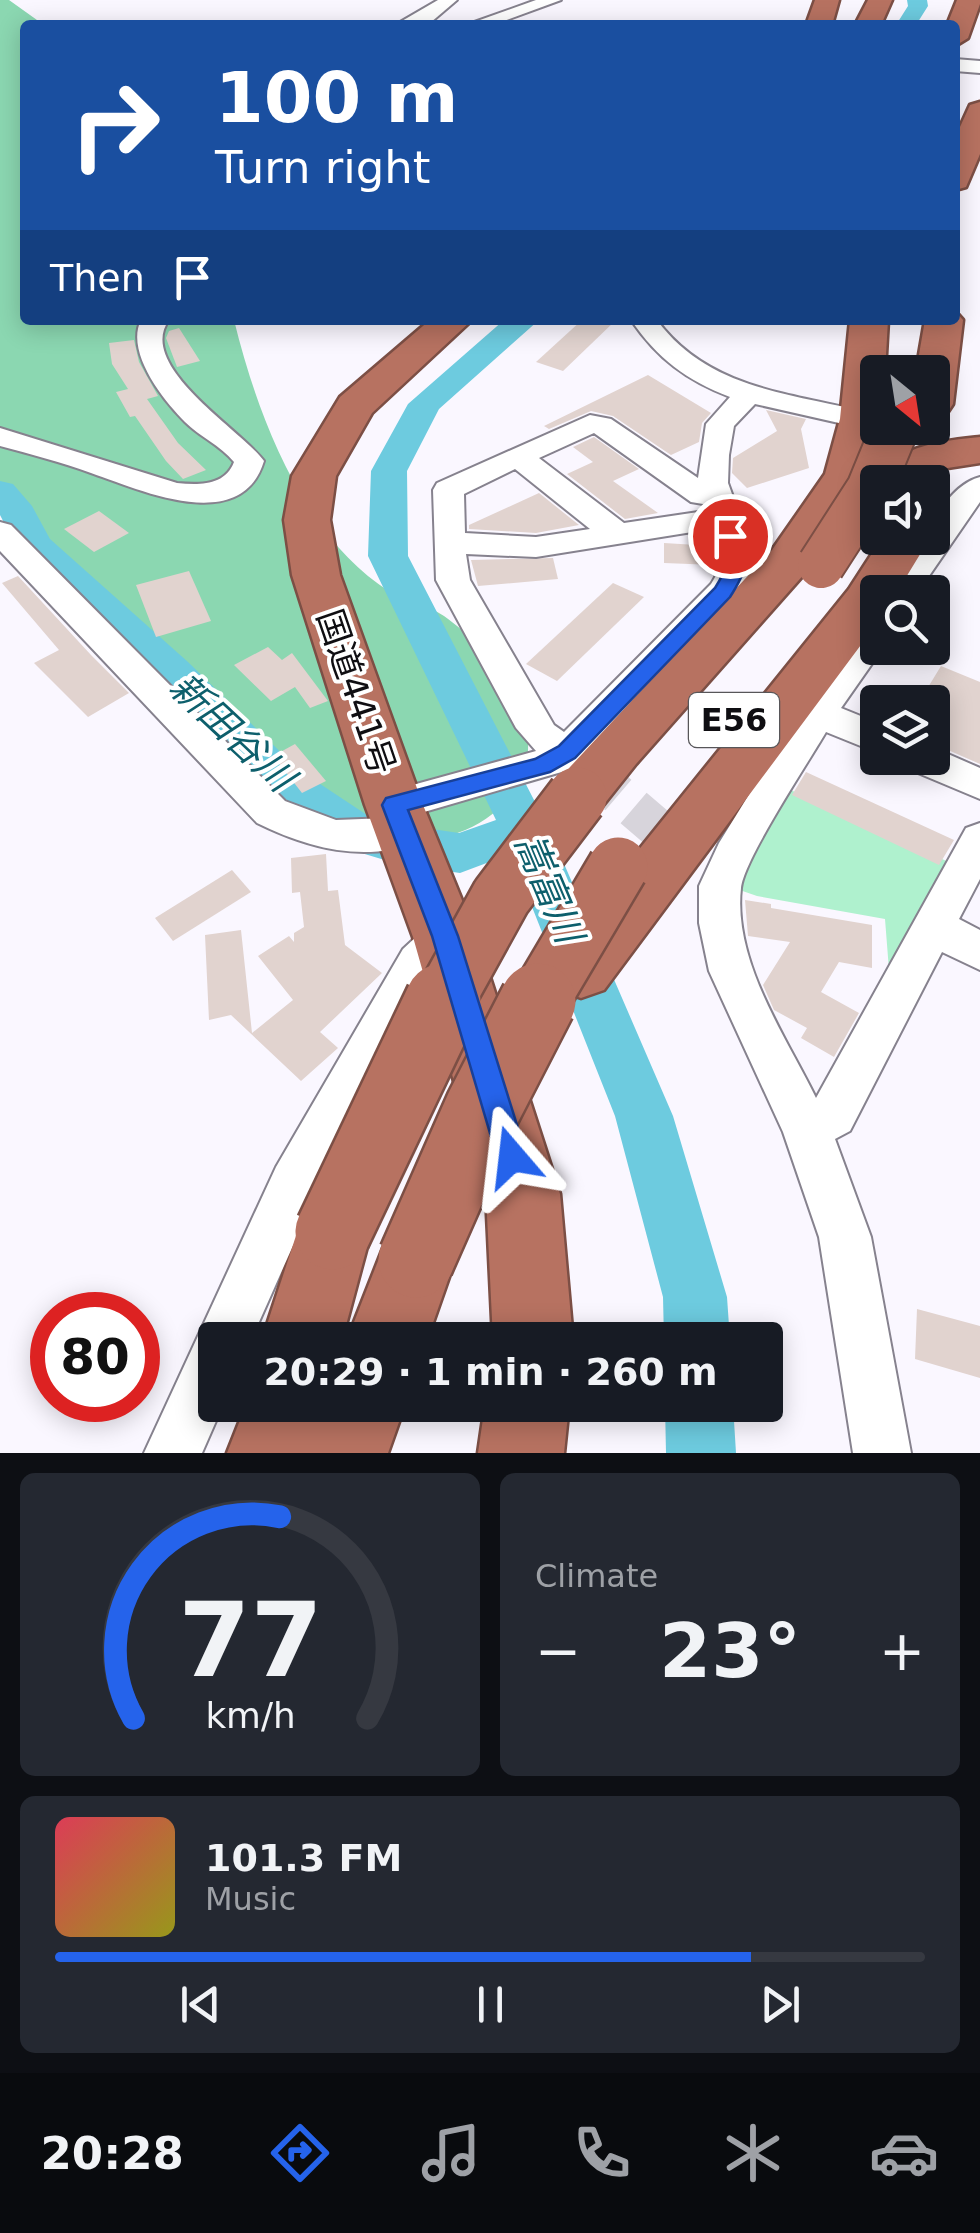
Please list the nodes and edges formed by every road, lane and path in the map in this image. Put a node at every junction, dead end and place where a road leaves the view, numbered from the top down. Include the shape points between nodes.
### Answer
1 (449, 0) edge
2 (553, 0) edge
3 (969, 0) edge
4 (421, 20) edge
5 (491, 20) edge
6 (960, 24) edge
7 (980, 110) edge
8 (960, 167) edge
9 (151, 325) edge
10 (447, 325) edge
11 (647, 325) edge
12 (870, 325) edge
13 (874, 355) edge
14 (749, 394) junction
15 (860, 418) edge
16 (950, 436) edge
17 (0, 437) edge
18 (980, 442) edge
19 (869, 445) edge
20 (880, 445) edge
21 (980, 450) edge
22 (518, 456) junction
23 (914, 465) edge
24 (980, 486) edge
25 (719, 507) junction
26 (0, 532) edge
27 (617, 534) junction
28 (452, 542) junction
29 (896, 555) edge
30 (863, 566) edge
31 (860, 653) edge
32 (818, 712) junction
33 (860, 731) edge
34 (950, 771) edge
35 (980, 784) edge
36 (589, 810) junction
37 (412, 811) junction
38 (980, 839) edge
39 (934, 927) junction
40 (445, 936) junction
41 (980, 950) edge
42 (806, 1128) junction
43 (367, 1246) junction
44 (231, 1322) edge
45 (314, 1322) edge
46 (324, 1322) edge
47 (383, 1322) edge
48 (531, 1322) edge
49 (198, 1396) edge
50 (317, 1422) edge
51 (525, 1422) edge
52 (292, 1431) edge
53 (173, 1453) edge
54 (521, 1453) edge
55 (882, 1453) edge

1 - 4 street
2 - 5 street
3 - 6 highway
7 - 8 highway
9 - 17 street via 151,348 165,376 196,417 249,461 235,484 206,496 180,494
10 - 37 highway, 国道441号 via 355,406 314,476 307,520 316,575
11 - 14 street via 682,363
12 - 13 highway
14 - 15 street
14 - 25 street via 720,424 714,456
16 - 18 highway
19 - 36 highway via 789,561 616,749
20 - 30 highway, E56, bridge
21 - 23 highway
22 - 25 street via 600,425
22 - 27 street
22 - 28 street via 448,490
24 - 30 street via 943,528
25 - 27 street
25 - 36 street via 738,554 736,572 688,629
26 - 37 street via 271,812 310,832 351,840
27 - 28 street via 536,548
28 - 36 street via 453,580
29 - 36 highway via 868,601
30 - 36 highway, E56
31 - 32 street
32 - 33 street
32 - 42 street via 734,855 706,872 731,971
34 - 35 street
36 - 37 street
36 - 43 highway, E56 via 408,1122
36 - 43 highway, E56, bridge via 558,960 462,1147
37 - 40 highway, 国道441号
38 - 39 street
39 - 41 street
39 - 42 street via 833,1115
40 - 44 street via 418,964 294,1185
40 - 48 highway, 国道441号 via 524,1194
42 - 55 street via 845,1237
43 - 45 highway
43 - 46 highway, E56
43 - 47 highway, E56
49 - 53 street
50 - 52 highway
51 - 54 highway

